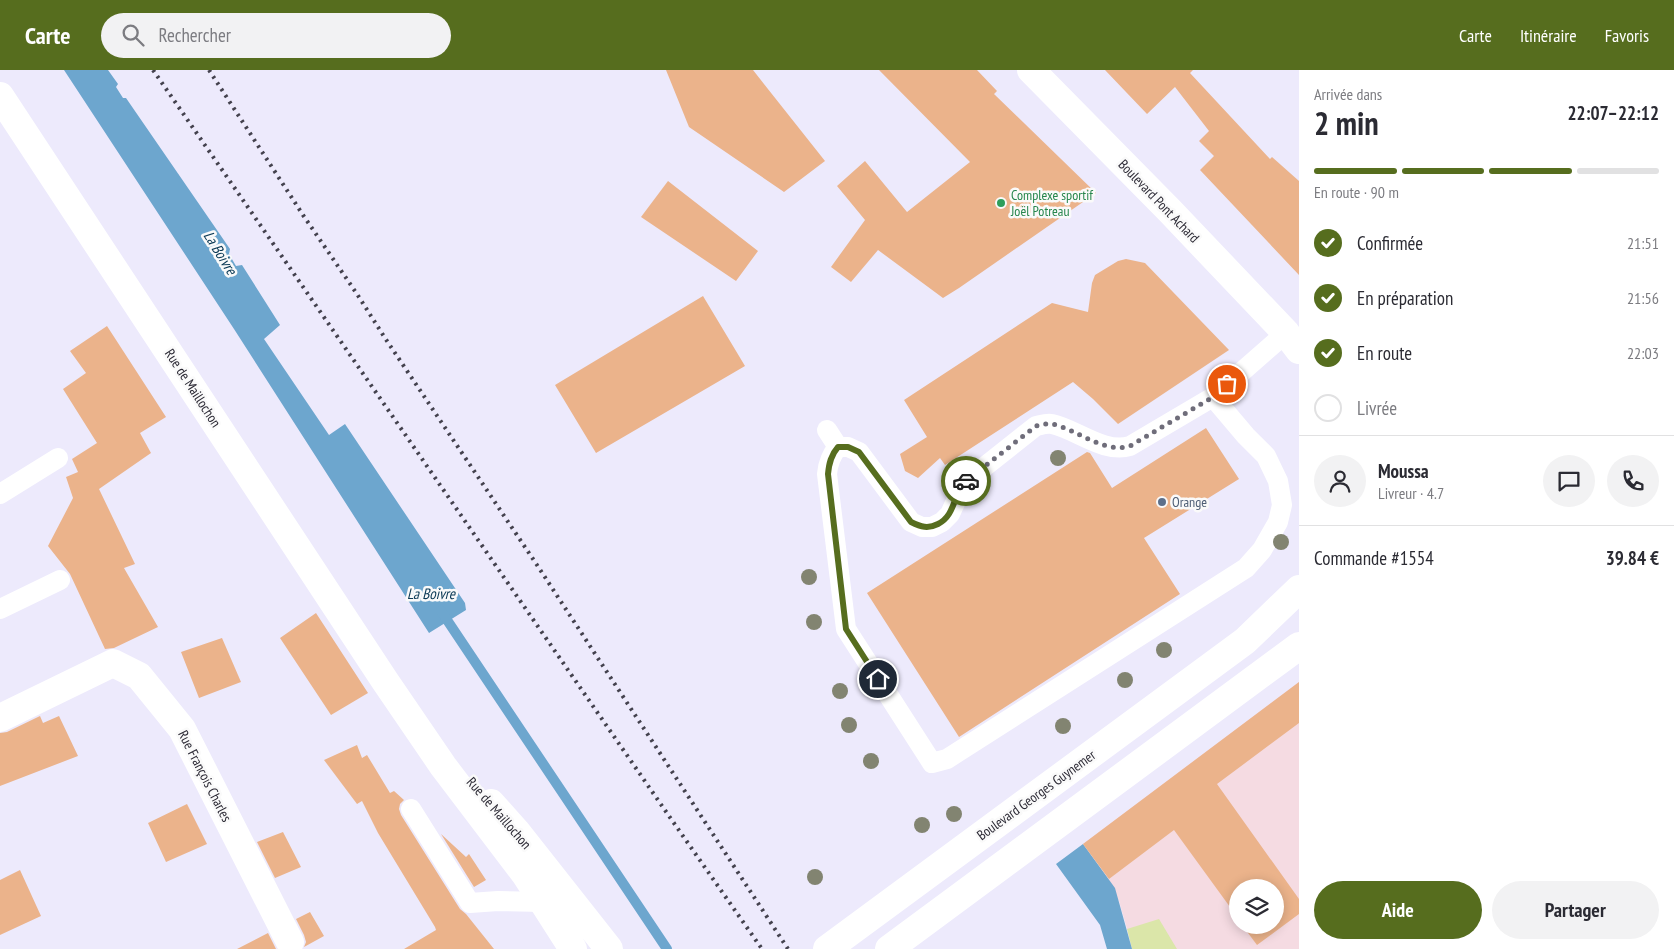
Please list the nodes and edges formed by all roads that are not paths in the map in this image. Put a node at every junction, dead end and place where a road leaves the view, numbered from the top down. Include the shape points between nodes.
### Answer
1 (1031, 70) edge
2 (0, 96) edge
3 (1295, 343) edge
4 (1299, 366) edge
5 (1213, 397) junction
6 (827, 430) dead end
7 (838, 447) junction
8 (58, 458) dead end
9 (0, 494) edge
10 (60, 580) dead end
11 (1299, 589) edge
12 (0, 609) edge
13 (1299, 612) edge
14 (1245, 641) junction
15 (1299, 646) edge
16 (385, 681) junction
17 (0, 718) edge
18 (411, 809) dead end
19 (543, 902) junction
20 (290, 942) dead end
21 (899, 942) edge
22 (573, 949) edge
23 (608, 949) edge
24 (827, 949) edge

1 - 3 street, Boulevard Pont Achard
2 - 16 street, Rue de Maillochon
3 - 4 street
3 - 5 lane
5 - 7 lane via 1121,449 1050,423 1036,426 964,483 950,514 932,527 911,522 859,452
5 - 7 lane via 1266,456 1278,481 1282,505 1278,522 1262,550 1246,568 947,759 932,763 846,629 828,474 832,454
6 - 7 lane
8 - 9 lane
10 - 12 lane
11 - 14 street, Boulevard Georges Guynemer
13 - 14 street, Boulevard Georges Guynemer
14 - 24 street, Boulevard Georges Guynemer
15 - 21 street
16 - 19 street, Rue de Maillochon
16 - 23 street, Rue de Maillochon via 516,831
17 - 20 street, Rue François Charles via 113,663 139,676 182,729
18 - 19 lane via 470,903
19 - 22 street, Rue de Maillochon

